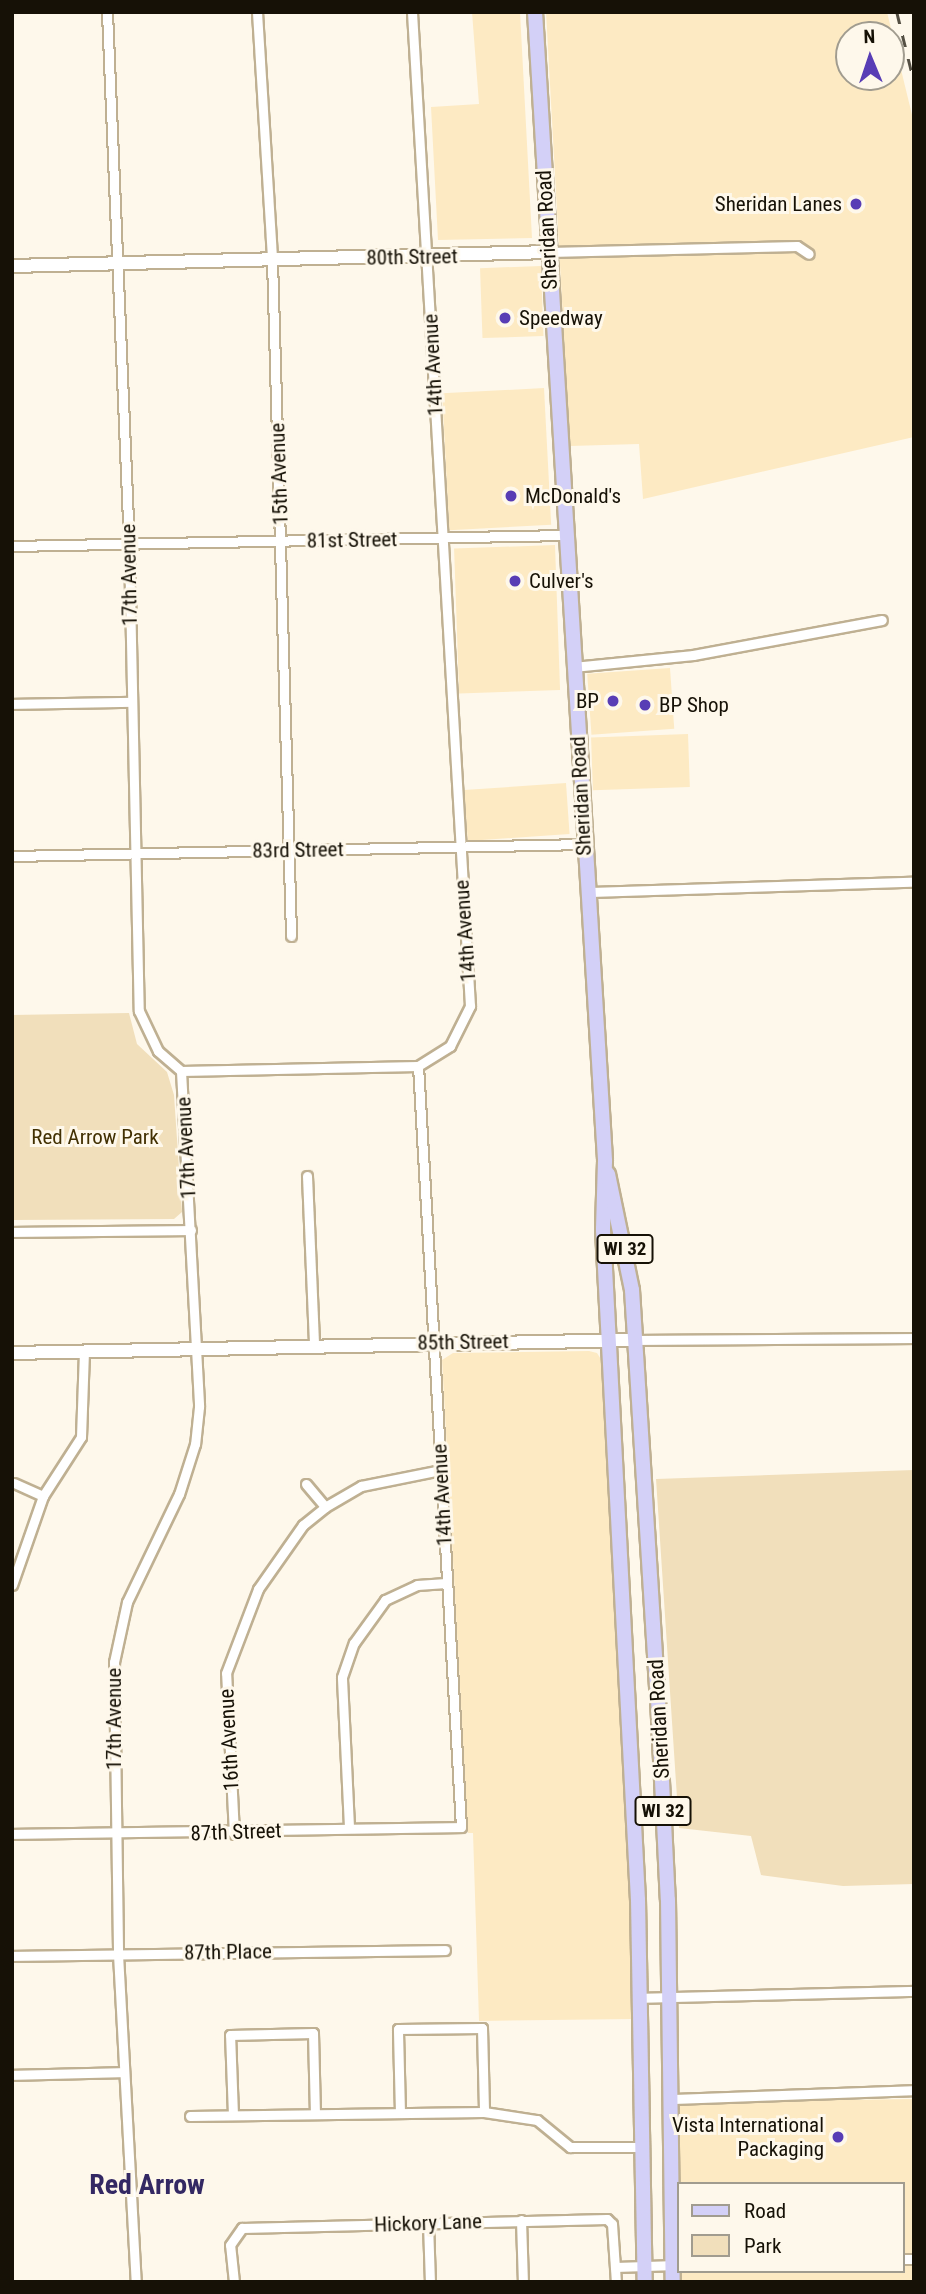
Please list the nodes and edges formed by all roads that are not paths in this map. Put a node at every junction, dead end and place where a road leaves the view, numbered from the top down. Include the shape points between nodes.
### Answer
1 (107, 12) edge
2 (257, 12) edge
3 (412, 12) edge
4 (535, 12) edge
5 (549, 252) junction
6 (809, 254) dead end
7 (428, 257) junction
8 (272, 259) junction
9 (119, 263) junction
10 (12, 265) edge
11 (567, 535) junction
12 (440, 538) junction
13 (282, 542) junction
14 (129, 545) junction
15 (12, 546) edge
16 (882, 620) dead end
17 (573, 667) junction
18 (130, 702) junction
19 (12, 704) edge
20 (584, 844) junction
21 (460, 846) junction
22 (289, 850) junction
23 (136, 854) junction
24 (12, 856) edge
25 (914, 882) edge
26 (587, 892) junction
27 (291, 936) dead end
28 (418, 1066) junction
29 (181, 1071) junction
30 (605, 1161) junction
31 (307, 1176) dead end
32 (191, 1230) junction
33 (12, 1232) edge
34 (914, 1338) edge
35 (611, 1340) junction
36 (636, 1340) junction
37 (434, 1343) junction
38 (314, 1345) junction
39 (196, 1348) junction
40 (12, 1353) edge
41 (84, 1353) junction
42 (441, 1469) junction
43 (14, 1482) edge
44 (306, 1484) dead end
45 (43, 1496) junction
46 (325, 1507) junction
47 (446, 1583) junction
48 (12, 1585) edge
49 (349, 1827) junction
50 (461, 1827) joint
51 (12, 1834) edge
52 (234, 1834) junction
53 (116, 1835) junction
54 (445, 1950) dead end
55 (118, 1954) junction
56 (12, 1956) edge
57 (914, 1991) edge
58 (639, 1997) junction
59 (668, 1998) junction
60 (124, 2072) junction
61 (12, 2075) edge
62 (914, 2090) edge
63 (671, 2099) junction
64 (484, 2112) junction
65 (400, 2113) junction
66 (315, 2114) junction
67 (233, 2115) junction
68 (190, 2116) dead end
69 (642, 2147) junction
70 (521, 2220) junction
71 (428, 2223) junction
72 (643, 2265) junction
73 (676, 2265) edge
74 (615, 2267) junction
75 (136, 2282) edge
76 (233, 2282) edge
77 (429, 2282) edge
78 (523, 2282) edge
79 (616, 2282) edge
80 (645, 2282) edge
81 (673, 2282) edge

1 - 9 street, 17th Avenue
2 - 8 street, 15th Avenue
3 - 7 street, 14th Avenue
4 - 5 main road, Sheridan Road / WI 32
5 - 6 street, 80th Street via 797,246
5 - 7 street, 80th Street
5 - 11 main road, Sheridan Road / WI 32
7 - 8 street, 80th Street
7 - 12 street, 14th Avenue
8 - 9 street, 80th Street
8 - 13 street, 15th Avenue
9 - 10 street, 80th Street
9 - 14 street, 17th Avenue
11 - 12 street, 81st Street
11 - 17 main road, Sheridan Road / WI 32
12 - 13 street, 81st Street
12 - 21 street, 14th Avenue
13 - 14 street, 81st Street
13 - 22 street, 15th Avenue
14 - 15 street, 81st Street
14 - 18 street, 17th Avenue
16 - 17 street via 680,657
17 - 20 main road, Sheridan Road / WI 32
18 - 19 street
18 - 23 street, 17th Avenue
20 - 21 street, 83rd Street
20 - 26 main road, Sheridan Road / WI 32
21 - 22 street, 83rd Street
21 - 28 street, 14th Avenue via 470,1006 450,1046
22 - 23 street, 83rd Street
22 - 27 street, 15th Avenue
23 - 24 street, 83rd Street
23 - 29 street, 17th Avenue via 139,1011 158,1051
25 - 26 street
26 - 30 main road, Sheridan Road / WI 32
28 - 29 street
28 - 37 street, 14th Avenue
29 - 32 street, 17th Avenue
30 - 35 main road, Sheridan Road / WI 32 via 603,1230
30 - 36 main road, Sheridan Road / WI 32 via 619,1208
31 - 38 street
32 - 33 street
32 - 39 street, 17th Avenue
34 - 36 street, 85th Street
35 - 36 street, 85th Street
35 - 37 street, 85th Street
35 - 58 main road, Sheridan Road / WI 32
36 - 59 main road, Sheridan Road / WI 32 via 658,1699
37 - 38 street, 85th Street
37 - 42 street, 14th Avenue
38 - 39 street, 85th Street
39 - 41 street, 85th Street
39 - 53 street, 17th Avenue via 199,1407 195,1444 179,1494 127,1602 114,1662
40 - 41 street, 85th Street
41 - 45 street via 81,1437
42 - 46 street, 16th Avenue via 361,1486
42 - 47 street, 14th Avenue
43 - 45 street
44 - 46 street
45 - 48 street
46 - 52 street, 16th Avenue via 303,1525 258,1589 226,1673
47 - 49 street via 417,1585 385,1600 354,1643 342,1677
47 - 50 street, 14th Avenue
49 - 50 street, 87th Street
49 - 52 street, 87th Street
51 - 53 street, 87th Street
52 - 53 street, 87th Street
53 - 55 street, 17th Avenue
54 - 55 street, 87th Place
55 - 56 street, 87th Place
55 - 60 street, 17th Avenue
57 - 59 street
58 - 59 street
58 - 69 main road, Sheridan Road / WI 32
59 - 63 main road, Sheridan Road / WI 32
60 - 61 street
60 - 75 street, 17th Avenue
62 - 63 street
63 - 73 main road, Sheridan Road / WI 32
64 - 65 street
64 - 65 street via 482,2028 398,2029
64 - 69 street via 537,2120 570,2147
65 - 66 street
66 - 67 street
66 - 67 street via 313,2033 230,2035
67 - 68 street
69 - 72 main road, Sheridan Road / WI 32
70 - 71 street, Hickory Lane
70 - 74 street, Hickory Lane via 607,2219 612,2224
70 - 78 street
71 - 76 street, Hickory Lane via 242,2228 230,2245
71 - 77 street
72 - 73 street
72 - 74 street
72 - 80 main road, Sheridan Road / WI 32
73 - 81 main road, Sheridan Road / WI 32
74 - 79 street

